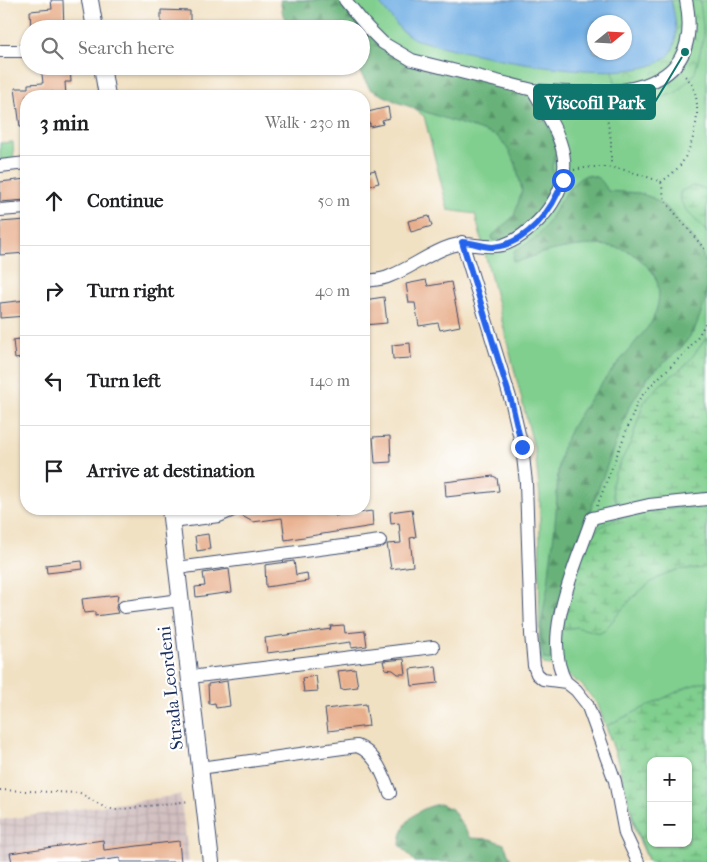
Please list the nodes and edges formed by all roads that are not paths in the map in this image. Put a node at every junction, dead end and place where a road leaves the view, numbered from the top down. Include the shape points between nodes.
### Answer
1 (90, 0) edge
2 (345, 0) edge
3 (686, 0) edge
4 (93, 20) edge
5 (361, 20) edge
6 (370, 31) edge
7 (20, 50) edge
8 (0, 51) edge
9 (104, 75) edge
10 (106, 90) edge
11 (533, 90) junction
12 (20, 164) edge
13 (0, 166) edge
14 (20, 208) edge
15 (0, 210) edge
16 (462, 242) junction
17 (370, 280) edge
18 (707, 499) edge
19 (171, 515) edge
20 (221, 515) edge
21 (380, 541) dead end
22 (177, 568) junction
23 (181, 600) junction
24 (124, 606) dead end
25 (433, 647) dead end
26 (190, 677) junction
27 (566, 682) junction
28 (200, 768) junction
29 (390, 793) dead end
30 (211, 862) edge
31 (638, 862) edge

1 - 4 main road
2 - 5 street
3 - 11 street via 692,28 691,48 686,64 678,72 643,86 601,93
6 - 11 street via 383,43 412,60
7 - 8 street
9 - 10 main road
11 - 16 street via 559,135 565,172 560,188 545,213 519,238 494,246
12 - 13 street
14 - 15 street
16 - 17 street via 428,255 389,277
16 - 27 street via 522,447 534,666 543,680
18 - 27 street via 649,505 592,518 559,622 557,655
19 - 20 street
19 - 22 main road, Strada Leordeni
21 - 22 street
22 - 23 main road, Strada Leordeni
23 - 24 street
23 - 26 main road, Strada Leordeni
25 - 26 street
26 - 28 main road, Strada Leordeni
27 - 31 street via 587,704 615,781 625,834
28 - 29 street via 357,746 365,748 375,762
28 - 30 main road, Strada Leordeni

